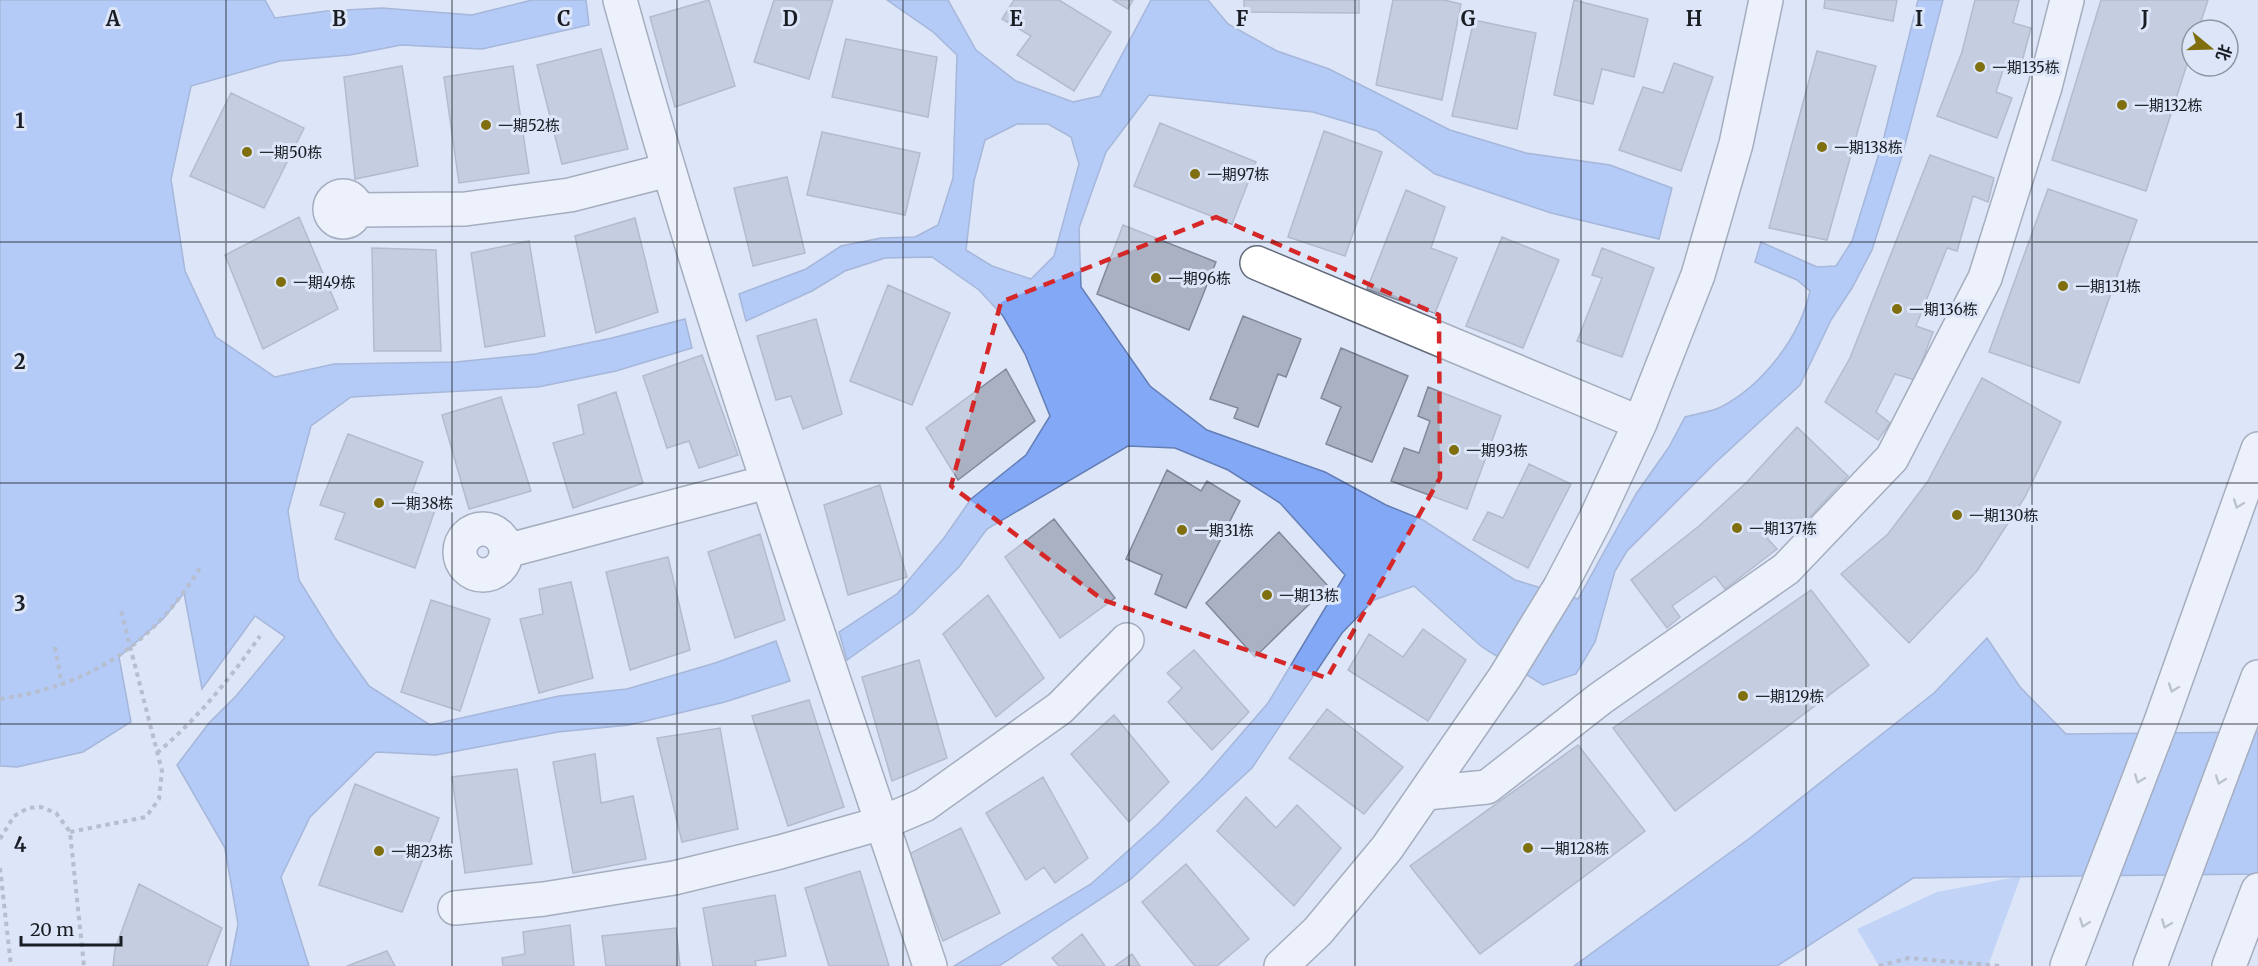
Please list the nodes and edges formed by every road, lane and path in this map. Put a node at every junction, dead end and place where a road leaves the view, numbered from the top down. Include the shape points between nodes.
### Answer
1 (620, 0) edge
2 (1766, 0) edge
3 (2067, 0) edge
4 (668, 170) junction
5 (356, 210) dead end
6 (1257, 263) dead end
7 (1640, 423) junction
8 (2258, 449) edge
9 (767, 482) junction
10 (506, 552) dead end
11 (201, 566) dead end
12 (121, 610) dead end
13 (260, 636) dead end
14 (1127, 640) dead end
15 (55, 647) dead end
16 (131, 648) junction
17 (2258, 665) edge
18 (2258, 677) edge
19 (62, 686) junction
20 (0, 699) edge
21 (2241, 726) junction
22 (157, 753) junction
23 (1426, 793) junction
24 (882, 823) junction
25 (70, 832) junction
26 (0, 839) edge
27 (0, 868) edge
28 (2254, 899) edge
29 (455, 908) dead end
30 (11, 966) edge
31 (84, 966) edge
32 (930, 966) edge
33 (1281, 966) edge
34 (1879, 966) edge
35 (2000, 966) edge
36 (2067, 966) edge
37 (2150, 966) edge
38 (2229, 966) edge

1 - 4 main road
2 - 7 main road via 1736,144 1698,275
3 - 23 main road via 2045,87 1985,278 1892,458 1786,570 1601,698 1486,787
4 - 5 main road via 570,195 465,209
4 - 9 main road
6 - 7 main road
7 - 23 main road via 1560,587
8 -> 36 main road via 2160,724
9 - 10 main road
9 - 24 main road
11 - 16 path via 161,621
12 - 16 path
13 - 22 path via 212,700
14 - 24 main road via 1060,708 924,805
15 - 19 path
16 - 19 path
16 - 22 path
17 - 21 main road
18 - 21 main road
19 - 20 path
21 -> 37 main road
22 - 25 path via 162,771 159,799 146,817
23 - 33 main road via 1388,848 1318,931
24 - 29 main road via 674,878 544,899
24 - 32 main road
25 - 26 path via 56,813 41,807 28,808 14,816
25 - 31 path
27 - 30 path
28 - 38 main road
34 - 35 path via 1909,958

